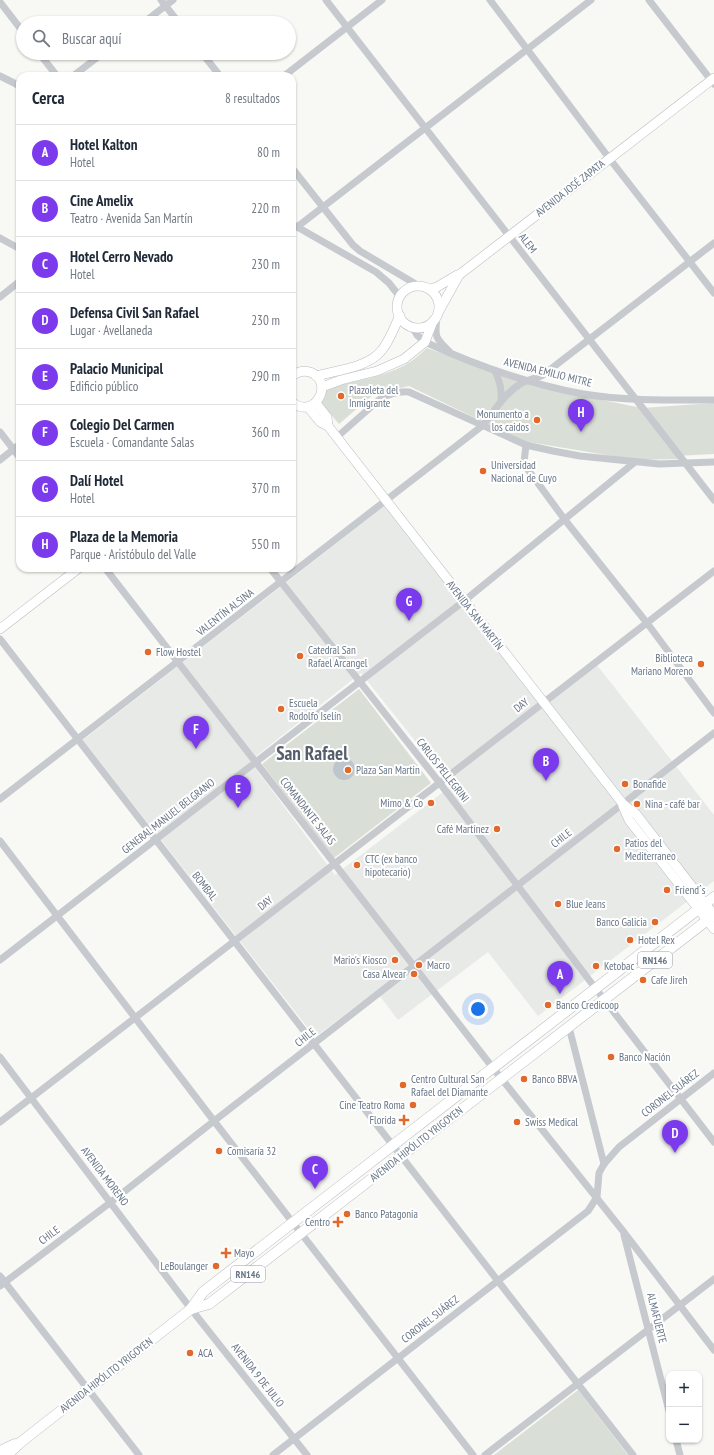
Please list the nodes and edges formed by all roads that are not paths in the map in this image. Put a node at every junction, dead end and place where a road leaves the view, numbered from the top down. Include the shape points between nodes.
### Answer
1 (173, 0) edge
2 (326, 0) edge
3 (382, 0) edge
4 (490, 0) edge
5 (591, 0) edge
6 (649, 0) edge
7 (0, 2) edge
8 (163, 3) edge
9 (150, 16) edge
10 (173, 16) edge
11 (16, 23) edge
12 (347, 27) junction
13 (527, 50) junction
14 (45, 60) edge
15 (94, 60) edge
16 (207, 60) edge
17 (54, 72) edge
18 (78, 72) edge
19 (217, 72) edge
20 (289, 72) edge
21 (0, 76) edge
22 (713, 81) edge
23 (16, 84) edge
24 (425, 128) junction
25 (609, 158) junction
26 (296, 173) edge
27 (323, 207) junction
28 (296, 225) edge
29 (296, 227) edge
30 (509, 236) junction
31 (0, 238) edge
32 (714, 243) edge
33 (16, 247) edge
34 (690, 262) junction
35 (459, 275) junction
36 (16, 284) edge
37 (419, 286) junction
38 (430, 290) junction
39 (714, 293) edge
40 (0, 297) edge
41 (400, 297) junction
42 (400, 316) junction
43 (436, 316) junction
44 (412, 327) junction
45 (589, 339) junction
46 (424, 342) junction
47 (452, 354) junction
48 (495, 371) junction
49 (296, 373) edge
50 (316, 376) junction
51 (529, 381) junction
52 (322, 387) junction
53 (501, 400) junction
54 (637, 400) junction
55 (714, 400) edge
56 (312, 405) junction
57 (296, 406) edge
58 (482, 426) junction
59 (0, 432) edge
60 (337, 437) junction
61 (526, 445) junction
62 (16, 447) edge
63 (13, 449) junction
64 (16, 453) edge
65 (0, 460) edge
66 (635, 462) junction
67 (714, 462) edge
68 (685, 463) junction
69 (714, 500) edge
70 (386, 501) junction
71 (565, 520) junction
72 (296, 570) edge
73 (714, 571) edge
74 (74, 572) edge
75 (109, 572) edge
76 (273, 572) edge
77 (294, 572) edge
78 (281, 582) junction
79 (464, 601) junction
80 (647, 623) junction
81 (0, 629) edge
82 (0, 639) edge
83 (178, 662) junction
84 (360, 681) junction
85 (543, 702) junction
86 (714, 713) edge
87 (714, 733) edge
88 (78, 740) junction
89 (256, 762) junction
90 (439, 782) junction
91 (0, 799) edge
92 (623, 804) junction
93 (156, 840) junction
94 (0, 841) edge
95 (335, 863) junction
96 (518, 886) junction
97 (714, 898) edge
98 (702, 907) junction
99 (58, 915) junction
100 (712, 916) edge
101 (714, 929) edge
102 (234, 941) junction
103 (0, 960) edge
104 (414, 966) junction
105 (596, 989) junction
106 (604, 1000) junction
107 (135, 1017) junction
108 (568, 1027) junction
109 (314, 1043) junction
110 (0, 1057) edge
111 (493, 1068) junction
112 (714, 1073) edge
113 (502, 1078) junction
114 (31, 1098) junction
115 (681, 1099) junction
116 (214, 1121) junction
117 (0, 1122) edge
118 (714, 1142) edge
119 (392, 1146) junction
120 (401, 1156) junction
121 (604, 1164) junction
122 (597, 1197) junction
123 (111, 1202) junction
124 (293, 1222) junction
125 (623, 1231) junction
126 (301, 1233) junction
127 (714, 1279) edge
128 (498, 1281) junction
129 (2, 1282) edge
130 (680, 1305) junction
131 (191, 1309) junction
132 (648, 1330) junction
133 (714, 1350) edge
134 (398, 1358) junction
135 (578, 1383) junction
136 (87, 1389) junction
137 (668, 1407) edge
138 (294, 1439) junction
139 (21, 1442) junction
140 (677, 1443) edge
141 (0, 1450) edge
142 (7, 1455) edge
143 (139, 1455) edge
144 (273, 1455) edge
145 (307, 1455) edge
146 (474, 1455) edge
147 (486, 1455) edge
148 (633, 1455) edge
149 (680, 1455) edge

1 - 8 street
2 - 12 street, ALEM
3 - 12 street
4 - 13 street
5 - 13 street
6 - 22 street
7 - 11 street
8 - 9 street
8 - 10 street
12 - 20 street
12 - 24 street, ALEM
13 - 24 street
13 - 25 street
14 - 17 street
15 - 18 street
16 - 19 street
21 - 23 street
22 - 25 main road, AVENIDA JOSÉ ZAPATA
24 - 27 street
24 - 30 street, ALEM
25 - 30 main road, AVENIDA JOSÉ ZAPATA
25 - 34 street
26 - 27 street
27 - 28 street
27 - 37 street via 360,251
29 - 41 street via 376,272
30 - 35 main road, AVENIDA JOSÉ ZAPATA
30 - 45 street, ALEM
31 - 33 street
32 - 34 street, VALENTÍN ALSINA
34 - 39 street
34 - 45 street, VALENTÍN ALSINA
35 - 38 main road
35 - 43 main road, AVENIDA JOSÉ ZAPATA
36 - 40 street
37 - 38 main road
37 - 41 main road via 408,289
38 - 43 main road via 437,299
41 - 42 main road
42 - 44 main road
42 - 50 main road via 383,349 376,356 352,367
43 - 44 main road via 424,327
43 - 46 main road, AVENIDA JOSÉ ZAPATA
43 - 47 street, AVENIDA EMILIO MITRE via 438,341
44 - 46 street, AVENIDA EMILIO MITRE
45 - 51 street, VALENTÍN ALSINA via 543,375
45 - 54 street, ALEM
46 - 47 street, AVENIDA EMILIO MITRE
46 - 52 main road, AVENIDA JOSÉ ZAPATA via 414,352 391,366
47 - 48 street, AVENIDA EMILIO MITRE
48 - 51 street, AVENIDA EMILIO MITRE
48 - 53 street via 501,384
49 - 50 main road via 306,371
50 - 52 main road
51 - 53 street, VALENTÍN ALSINA via 519,384
51 - 54 street, AVENIDA EMILIO MITRE via 583,394
52 - 56 main road via 320,398
53 - 58 street, VALENTÍN ALSINA
54 - 55 street, AVENIDA EMILIO MITRE
54 - 68 street, ALEM
56 - 57 main road
56 - 60 main road, AVENIDA SAN MARTÍN via 320,422 328,426
58 - 60 street via 409,392 401,392 380,399
58 - 61 street
58 - 70 street, VALENTÍN ALSINA
59 - 63 street
60 - 70 main road, AVENIDA SAN MARTÍN
61 - 66 street via 580,456
61 - 71 street via 526,467
62 - 63 street
63 - 64 street
63 - 65 street
66 - 68 street
66 - 71 street, GENERAL MANUEL BELGRANO
67 - 68 street
68 - 69 street, ALEM
70 - 72 street, VALENTÍN ALSINA
70 - 79 main road, AVENIDA SAN MARTÍN
71 - 79 street, GENERAL MANUEL BELGRANO
71 - 80 street
73 - 80 street, DAY
74 - 81 main road
75 - 83 street, COMANDANTE SALAS
76 - 78 street, CARLOS PELLEGRINI
77 - 78 street, VALENTÍN ALSINA
78 - 83 street, VALENTÍN ALSINA
78 - 84 street, CARLOS PELLEGRINI
79 - 84 street, GENERAL MANUEL BELGRANO
79 - 85 main road, AVENIDA SAN MARTÍN
80 - 85 street, DAY
80 - 86 street
82 - 88 street, BOMBAL
83 - 88 street, VALENTÍN ALSINA
83 - 89 street, COMANDANTE SALAS
84 - 89 street, GENERAL MANUEL BELGRANO
84 - 90 street, CARLOS PELLEGRINI
85 - 90 street, DAY
85 - 92 main road, AVENIDA SAN MARTÍN
87 - 92 street, CHILE
88 - 91 street, VALENTÍN ALSINA
88 - 93 street, BOMBAL
89 - 93 street, GENERAL MANUEL BELGRANO
89 - 95 street, COMANDANTE SALAS
90 - 95 street, DAY
90 - 96 street, CARLOS PELLEGRINI
92 - 96 street, CHILE
92 - 98 main road, AVENIDA SAN MARTÍN via 636,814
93 - 99 street, GENERAL MANUEL BELGRANO
93 - 102 street, BOMBAL
94 - 99 street
95 - 102 street, DAY
95 - 104 street, COMANDANTE SALAS
96 - 104 street, CHILE
96 - 105 street, CARLOS PELLEGRINI
97 - 98 highway, RN146
98 - 100 main road, AVENIDA SAN MARTÍN
98 - 105 highway, AVENIDA HIPÓLITO YRIGOYEN / RN146
99 - 103 street, GENERAL MANUEL BELGRANO
99 - 107 street
100 - 101 main road, AVENIDA SAN MARTÍN
100 - 106 highway, AVENIDA HIPÓLITO YRIGOYEN / RN146
102 - 107 street, DAY
102 - 109 street, BOMBAL
104 - 109 street, CHILE
104 - 111 street, COMANDANTE SALAS
105 - 106 street, CARLOS PELLEGRINI
105 - 111 highway, AVENIDA HIPÓLITO YRIGOYEN / RN146
106 - 108 highway, AVENIDA HIPÓLITO YRIGOYEN / RN146
106 - 115 street, CARLOS PELLEGRINI
107 - 114 street, DAY
107 - 116 street
108 - 113 highway, AVENIDA HIPÓLITO YRIGOYEN / RN146
108 - 121 street
109 - 116 street, CHILE
109 - 119 street, BOMBAL
110 - 114 street, AVENIDA MORENO
111 - 113 street, COMANDANTE SALAS
111 - 119 highway, AVENIDA HIPÓLITO YRIGOYEN / RN146
112 - 115 street, CORONEL SUÁREZ
113 - 120 highway, AVENIDA HIPÓLITO YRIGOYEN / RN146
113 - 122 street, COMANDANTE SALAS
114 - 117 street, DAY
114 - 123 street, AVENIDA MORENO
115 - 118 street, CARLOS PELLEGRINI
115 - 121 street, CORONEL SUÁREZ via 618,1147
116 - 123 street, CHILE
116 - 124 street
119 - 120 street, BOMBAL
119 - 124 highway, AVENIDA HIPÓLITO YRIGOYEN / RN146
120 - 126 highway, AVENIDA HIPÓLITO YRIGOYEN / RN146
120 - 128 street, BOMBAL
121 - 122 street via 599,1174
122 - 125 street, COMANDANTE SALAS
122 - 128 street, CORONEL SUÁREZ via 588,1210
123 - 129 street, CHILE
123 - 131 street, AVENIDA MORENO
124 - 126 street
124 - 131 highway, AVENIDA HIPÓLITO YRIGOYEN / RN146 via 203,1292
125 - 130 street, COMANDANTE SALAS
125 - 132 street, ALMAFUERTE
126 - 131 highway, AVENIDA HIPÓLITO YRIGOYEN / RN146 via 209,1304
126 - 134 street
127 - 130 street
128 - 134 street, CORONEL SUÁREZ
128 - 135 street, BOMBAL
129 - 136 street
130 - 132 street
130 - 133 street, COMANDANTE SALAS
131 - 136 highway, AVENIDA HIPÓLITO YRIGOYEN / RN146
131 - 138 street, AVENIDA 9 DE JULIO
132 - 135 street
132 - 137 street, ALMAFUERTE
134 - 138 street, CORONEL SUÁREZ
134 - 146 street
135 - 147 street
135 - 148 street, BOMBAL
136 - 139 highway, AVENIDA HIPÓLITO YRIGOYEN / RN146
136 - 143 street
138 - 144 street, CORONEL SUÁREZ
138 - 145 street, AVENIDA 9 DE JULIO
139 - 141 highway, AVENIDA HIPÓLITO YRIGOYEN / RN146
139 - 142 highway, AVENIDA HIPÓLITO YRIGOYEN / RN146
140 - 149 street

